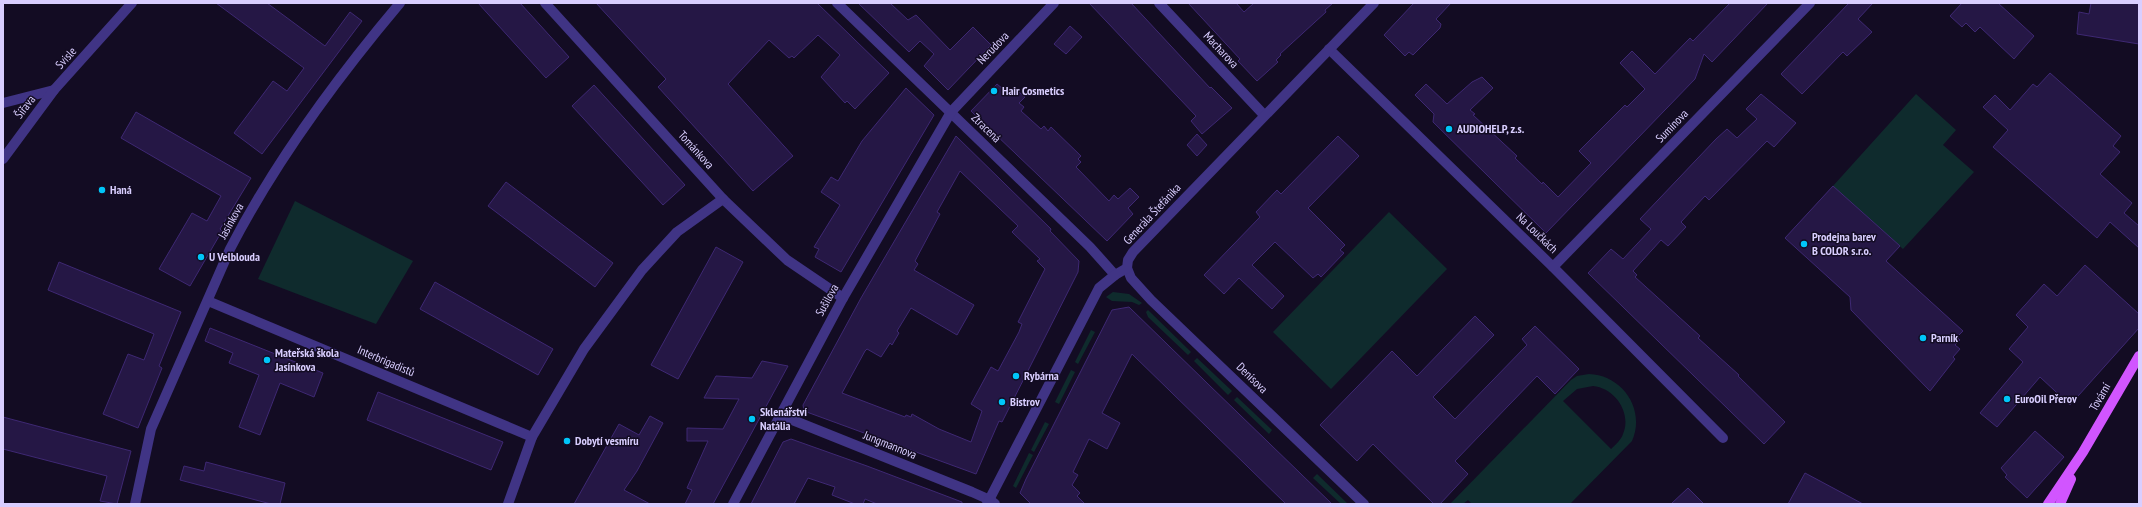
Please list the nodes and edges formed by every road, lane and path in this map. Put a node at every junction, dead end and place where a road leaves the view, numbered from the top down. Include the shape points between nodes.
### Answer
1 (132, 3) edge
2 (400, 3) edge
3 (545, 3) edge
4 (838, 3) edge
5 (1054, 3) edge
6 (1159, 3) edge
7 (1374, 3) edge
8 (1810, 3) edge
9 (1329, 49) junction
10 (54, 90) junction
11 (3, 103) edge
12 (951, 112) junction
13 (1264, 115) junction
14 (3, 159) edge
15 (723, 199) junction
16 (1553, 267) junction
17 (1127, 268) junction
18 (1115, 274) junction
19 (843, 298) junction
20 (208, 301) junction
21 (2139, 356) edge
22 (780, 415) junction
23 (532, 437) junction
24 (1723, 438) dead end
25 (2083, 452) junction
26 (991, 503) edge
27 (136, 504) edge
28 (508, 504) edge
29 (733, 504) edge
30 (1364, 504) edge
31 (2048, 504) edge
32 (2060, 504) edge

1 - 10 street, Svisle
2 - 20 street, Jasínkova via 348,66 280,163 230,248
3 - 15 street, Tománkova
4 - 12 street, Ztracená
5 - 12 street, Nerudova
6 - 13 street, Macharova
7 - 9 street, Generála Štefánika
8 - 16 street, Sumínova
9 - 13 street, Generála Štefánika
9 - 16 street, Na Loučkách
10 - 11 street
10 - 14 street, Šířava
12 - 18 street, Ztracená
12 - 19 street, Sušilova
13 - 17 street, Generála Štefánika via 1133,252
15 - 19 street, Tománkova via 787,260
15 - 23 street via 677,232 642,270 581,354
16 - 24 street, Na Loučkách
17 - 18 street
17 - 30 street, Denisova via 1130,278 1151,300
18 - 26 street via 1094,295
19 - 22 street, Sušilova
20 - 23 street, Interbrigadistů
20 - 27 street, Jasínkova via 151,429
21 - 25 main road, Tovární
22 - 26 street, Jungmannova
22 - 29 street, Sušilova
23 - 28 street
25 - 31 main road, Tovární
25 - 32 main road, Tovární

